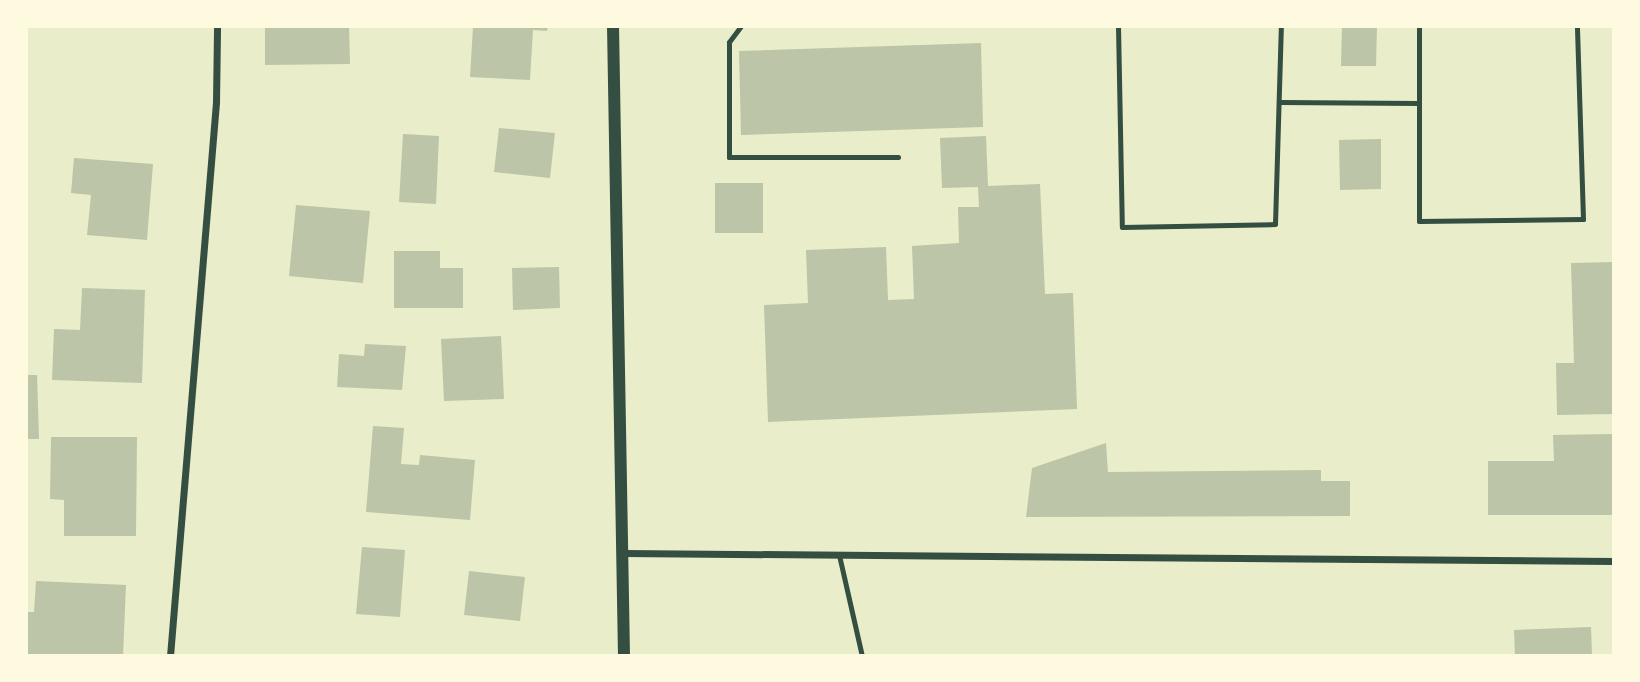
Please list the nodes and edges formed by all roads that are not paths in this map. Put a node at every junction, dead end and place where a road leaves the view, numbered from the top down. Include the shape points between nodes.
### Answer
1 (216, 26) edge
2 (613, 26) edge
3 (741, 26) edge
4 (1118, 26) edge
5 (1281, 26) edge
6 (1419, 26) edge
7 (1577, 26) edge
8 (1279, 102) junction
9 (1419, 103) junction
10 (898, 158) dead end
11 (623, 553) junction
12 (839, 555) junction
13 (1614, 561) edge
14 (170, 656) edge
15 (624, 656) edge
16 (862, 656) edge

1 - 14 street via 216,102
2 - 11 street
3 - 10 lane via 729,42 729,157
4 - 8 lane via 1122,227 1275,224
5 - 8 lane
6 - 9 lane
7 - 9 lane via 1583,219 1419,221
8 - 9 lane
11 - 12 street
11 - 15 street
12 - 13 street
12 - 16 lane

